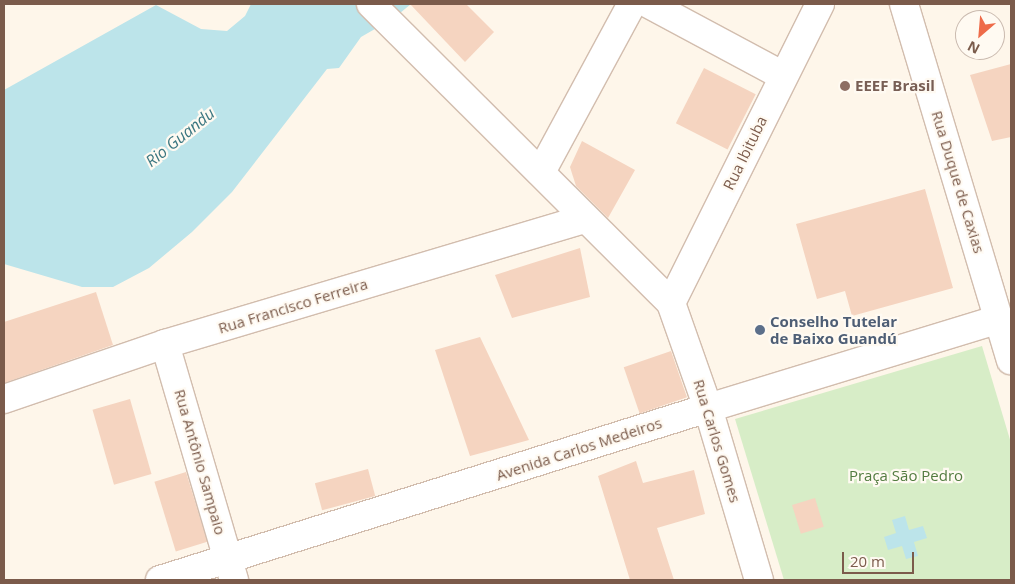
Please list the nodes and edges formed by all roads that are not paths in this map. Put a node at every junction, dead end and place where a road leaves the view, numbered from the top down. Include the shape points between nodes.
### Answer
1 (372, 4) edge
2 (632, 4) edge
3 (649, 4) edge
4 (820, 4) edge
5 (904, 4) edge
6 (783, 76) junction
7 (541, 172) junction
8 (584, 219) junction
9 (671, 303) junction
10 (999, 319) junction
11 (165, 344) junction
12 (1011, 360) edge
13 (4, 399) edge
14 (708, 408) junction
15 (232, 570) edge
16 (160, 580) edge
17 (759, 580) edge

1 - 7 street
2 - 7 street
3 - 6 street
4 - 6 street, Rua Ibituba
5 - 10 street, Rua Duque de Caxias
6 - 9 street, Rua Ibituba
7 - 8 street
8 - 9 street
8 - 11 street, Rua Francisco Ferreira
9 - 14 street, Rua Carlos Gomes
10 - 12 street, Rua Duque de Caxias
10 - 14 street, Avenida Carlos Medeiros
11 - 13 street, Rua Francisco Ferreira
11 - 15 street, Rua Antônio Sampaio
14 - 15 street, Avenida Carlos Medeiros
14 - 17 street, Rua Carlos Gomes
15 - 16 street, Avenida Carlos Medeiros

